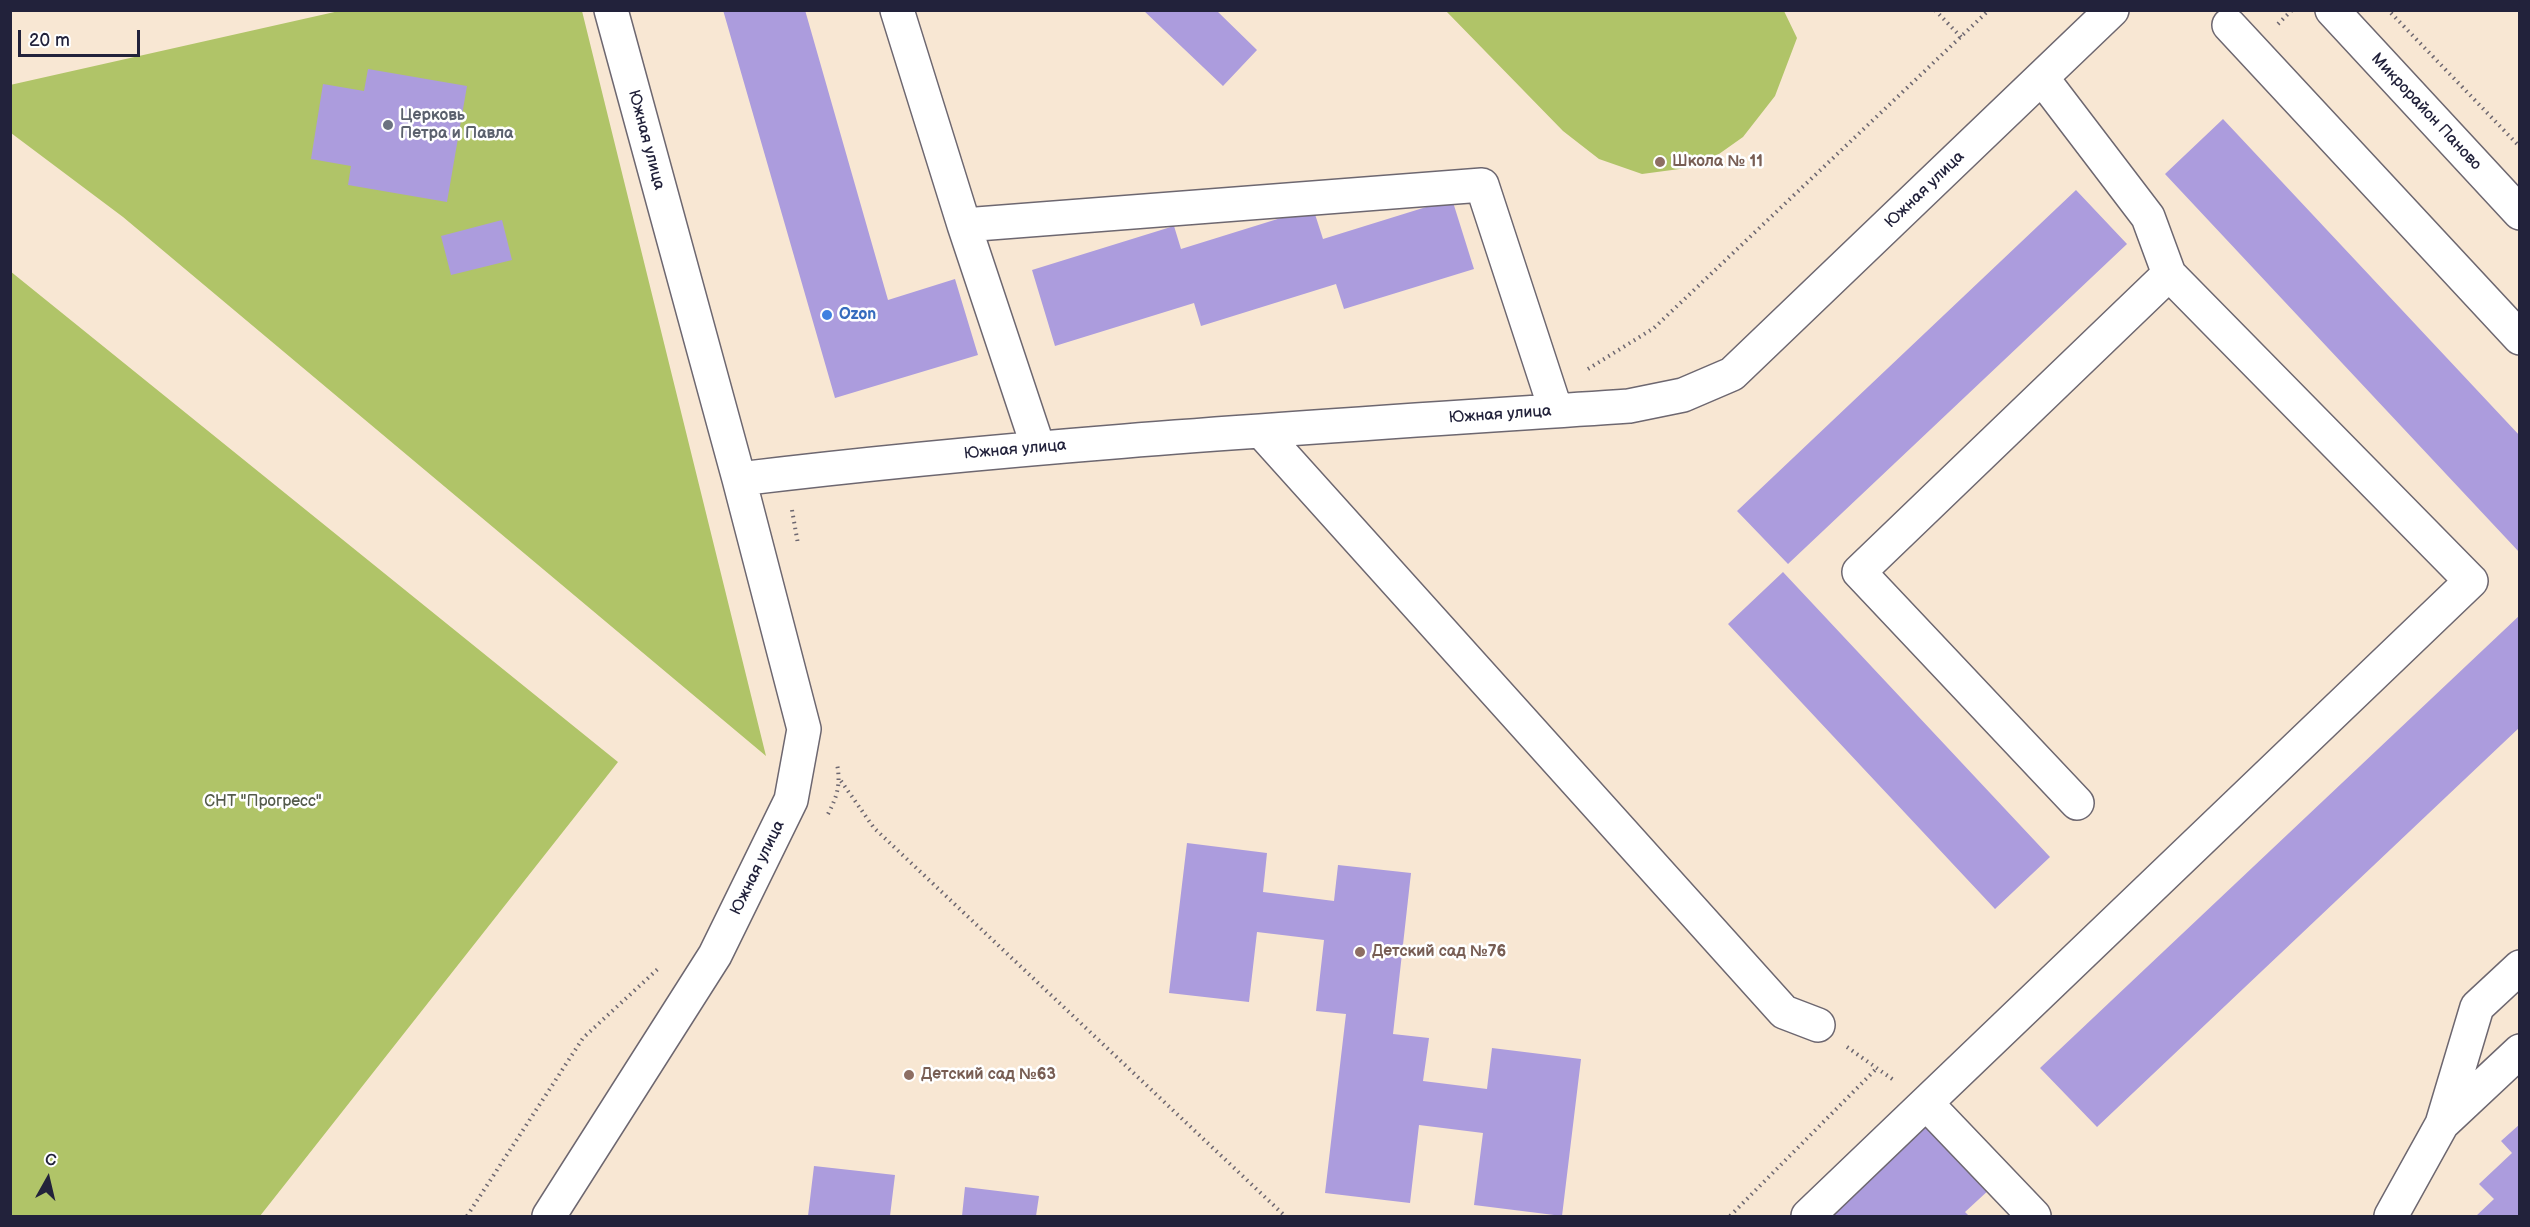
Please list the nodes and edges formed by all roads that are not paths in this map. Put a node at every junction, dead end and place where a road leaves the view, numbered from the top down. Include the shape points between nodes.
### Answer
1 (611, 10) edge
2 (897, 10) edge
3 (2112, 10) edge
4 (2332, 10) edge
5 (2229, 25) dead end
6 (2042, 78) junction
7 (2520, 213) edge
8 (964, 225) junction
9 (2169, 274) junction
10 (2520, 338) edge
11 (1553, 402) junction
12 (1261, 431) junction
13 (1038, 447) junction
14 (739, 479) junction
15 (2077, 802) dead end
16 (2520, 967) edge
17 (1818, 1025) road end
18 (2520, 1051) edge
19 (1926, 1103) junction
20 (2442, 1124) junction
21 (549, 1216) edge
22 (1808, 1216) edge
23 (2034, 1216) edge
24 (2391, 1216) edge

1 - 14 street, Южная улица
2 - 8 street
3 - 6 street, Южная улица
4 - 7 street, Микрорайон Паново
5 - 10 street
6 - 9 street via 2148,217
6 - 11 street, Южная улица via 1732,374 1683,395 1629,406
8 - 11 street via 1482,185
8 - 13 street
9 - 15 street via 1859,572
9 - 19 street via 2471,581
11 - 12 street, Южная улица
12 - 13 street, Южная улица
12 - 17 street via 1784,1012
13 - 14 street, Южная улица
14 - 21 street, Южная улица via 804,729 791,800 715,955
16 - 20 street via 2477,1007
18 - 20 street
19 - 22 street
19 - 23 street
20 - 24 street

